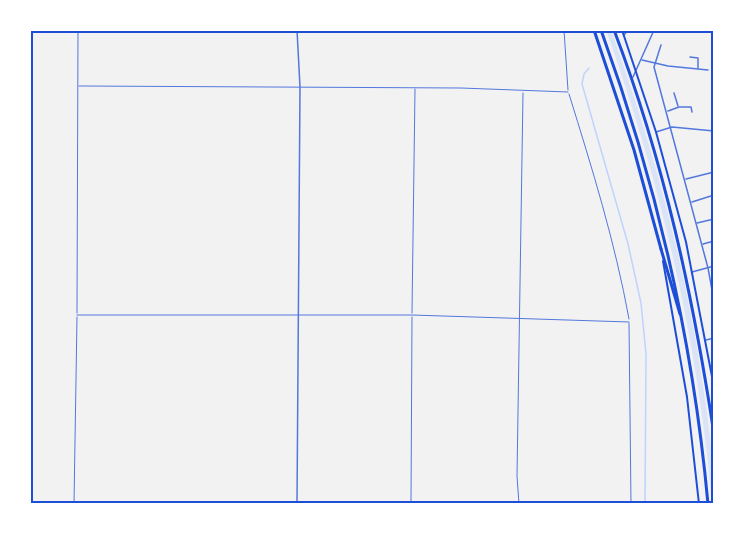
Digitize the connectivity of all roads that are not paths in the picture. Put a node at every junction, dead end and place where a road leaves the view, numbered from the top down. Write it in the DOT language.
graph roads {
  1 [pos="78,30"];
  2 [pos="297,30"];
  3 [pos="564,30"];
  4 [pos="594,30"];
  5 [pos="601,30"];
  6 [pos="614,30"];
  7 [pos="622,30"];
  8 [pos="628,30"];
  9 [pos="654,30"];
  10 [pos="624,36"];
  11 [pos="661,45"];
  12 [pos="690,57"];
  13 [pos="642,60"];
  14 [pos="655,64"];
  15 [pos="698,69"];
  16 [pos="708,70"];
  17 [pos="636,71"];
  18 [pos="633,77"];
  19 [pos="79,86"];
  20 [pos="300,87"];
  21 [pos="415,89"];
  22 [pos="523,92"];
  23 [pos="568,92"];
  24 [pos="674,93"];
  25 [pos="622,97"];
  26 [pos="619,102"];
  27 [pos="679,107"];
  28 [pos="667,111"];
  29 [pos="692,112"];
  30 [pos="672,127"];
  31 [pos="714,131"];
  32 [pos="656,132"];
  33 [pos="714,172"];
  34 [pos="685,179"];
  35 [pos="714,195"];
  36 [pos="691,202"];
  37 [pos="714,219"];
  38 [pos="696,223"];
  39 [pos="714,241"];
  40 [pos="702,244"];
  41 [pos="661,249"];
  42 [pos="714,266"];
  43 [pos="708,268"];
  44 [pos="692,272"];
  45 [pos="713,291"];
  46 [pos="714,302"];
  47 [pos="77,315"];
  48 [pos="298,315"];
  49 [pos="412,315"];
  50 [pos="520,318"];
  51 [pos="629,322"];
  52 [pos="714,338"];
  53 [pos="705,340"];
  54 [pos="689,353"];
  55 [pos="714,387"];
  56 [pos="714,434"];
  57 [pos="74,504"];
  58 [pos="297,504"];
  59 [pos="411,504"];
  60 [pos="519,504"];
  61 [pos="631,504"];
  62 [pos="699,504"];
  63 [pos="708,504"];
  1 -- 19 [label="lane"];
  2 -- 20 [label="street"];
  3 -- 23 [label="lane"];
  4 -- 26 [label="highway"];
  5 -- 54 [label="highway"];
  6 -- 56 [label="highway"];
  7 -- 10 [label="main road"];
  8 -- 10 [label="street"];
  9 -- 13 [label="street"];
  10 -- 17 [label="main road"];
  11 -- 14 [label="street"];
  12 -- 15 [label="street"];
  13 -- 14 [label="street"];
  13 -- 17 [label="street"];
  14 -- 15 [label="street"];
  14 -- 28 [label="street"];
  15 -- 16 [label="street"];
  17 -- 18 [label="street"];
  17 -- 32 [label="main road"];
  19 -- 20 [label="lane"];
  19 -- 47 [label="lane"];
  20 -- 21 [label="lane"];
  20 -- 48 [label="street"];
  21 -- 22 [label="lane"];
  21 -- 49 [label="lane"];
  22 -- 23 [label="lane"];
  22 -- 50 [label="lane"];
  23 -- 51 [label="lane"];
  24 -- 27 [label="street"];
  25 -- 26 [label="street"];
  26 -- 41 [label="highway"];
  27 -- 28 [label="street"];
  27 -- 29 [label="street"];
  28 -- 30 [label="street"];
  30 -- 31 [label="street"];
  30 -- 32 [label="street"];
  30 -- 34 [label="street"];
  32 -- 44 [label="main road"];
  33 -- 34 [label="street"];
  34 -- 36 [label="street"];
  35 -- 36 [label="street"];
  36 -- 38 [label="street"];
  37 -- 38 [label="street"];
  38 -- 40 [label="street"];
  39 -- 40 [label="street"];
  40 -- 43 [label="street"];
  41 -- 54 [label="highway"];
  41 -- 62 [label="main road"];
  42 -- 43 [label="street"];
  43 -- 44 [label="street"];
  43 -- 45 [label="street"];
  44 -- 53 [label="main road"];
  45 -- 46 [label="street"];
  47 -- 48 [label="lane"];
  47 -- 57 [label="lane"];
  48 -- 49 [label="lane"];
  48 -- 58 [label="street"];
  49 -- 50 [label="lane"];
  49 -- 59 [label="lane"];
  50 -- 51 [label="lane"];
  50 -- 60 [label="lane"];
  51 -- 61 [label="lane"];
  52 -- 53 [label="street"];
  53 -- 55 [label="main road"];
  54 -- 63 [label="highway"];
}
